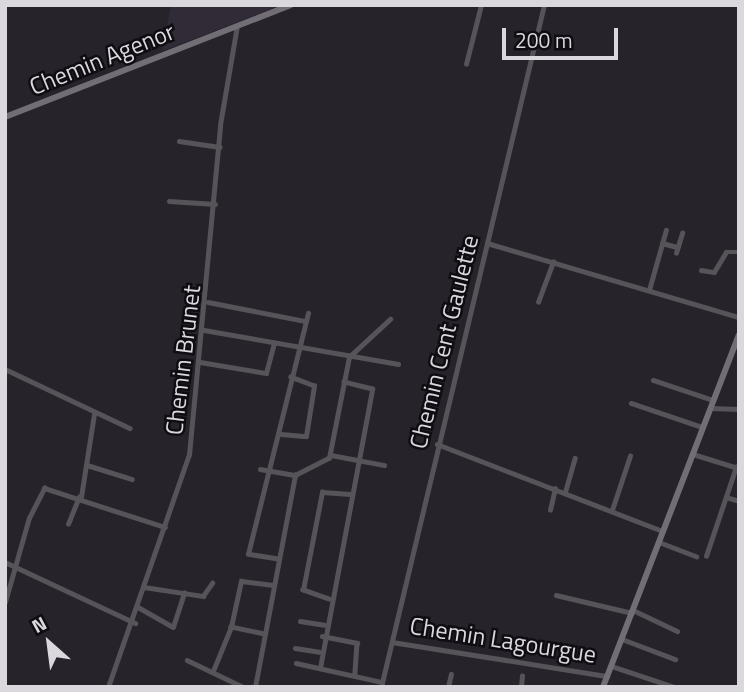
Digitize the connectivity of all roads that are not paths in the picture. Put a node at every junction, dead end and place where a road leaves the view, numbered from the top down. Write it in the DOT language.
graph roads {
  1 [pos="291,5"];
  2 [pos="481,5"];
  3 [pos="544,5"];
  4 [pos="237,26"];
  5 [pos="466,64"];
  6 [pos="5,117"];
  7 [pos="179,141"];
  8 [pos="220,147"];
  9 [pos="169,201"];
  10 [pos="215,204"];
  11 [pos="666,230"];
  12 [pos="682,233"];
  13 [pos="486,243"];
  14 [pos="662,243"];
  15 [pos="739,252"];
  16 [pos="553,262"];
  17 [pos="701,270"];
  18 [pos="649,290"];
  19 [pos="208,302"];
  20 [pos="538,302"];
  21 [pos="308,313"];
  22 [pos="739,317"];
  23 [pos="390,319"];
  24 [pos="306,321"];
  25 [pos="204,330"];
  26 [pos="739,335"];
  27 [pos="274,343"];
  28 [pos="736,345"];
  29 [pos="300,348"];
  30 [pos="349,357"];
  31 [pos="200,362"];
  32 [pos="398,364"];
  33 [pos="5,369"];
  34 [pos="291,377"];
  35 [pos="653,380"];
  36 [pos="344,382"];
  37 [pos="713,400"];
  38 [pos="631,403"];
  39 [pos="709,408"];
  40 [pos="739,409"];
  41 [pos="94,414"];
  42 [pos="702,427"];
  43 [pos="130,428"];
  44 [pos="281,435"];
  45 [pos="437,444"];
  46 [pos="692,454"];
  47 [pos="331,455"];
  48 [pos="630,456"];
  49 [pos="575,458"];
  50 [pos="358,460"];
  51 [pos="87,465"];
  52 [pos="384,465"];
  53 [pos="738,468"];
  54 [pos="260,469"];
  55 [pos="270,471"];
  56 [pos="295,475"];
  57 [pos="132,479"];
  58 [pos="555,489"];
  59 [pos="565,492"];
  60 [pos="350,494"];
  61 [pos="80,497"];
  62 [pos="726,497"];
  63 [pos="739,500"];
  64 [pos="550,510"];
  65 [pos="612,510"];
  66 [pos="68,524"];
  67 [pos="165,527"];
  68 [pos="663,531"];
  69 [pos="658,541"];
  70 [pos="696,556"];
  71 [pos="706,556"];
  72 [pos="278,559"];
  73 [pos="5,562"];
  74 [pos="18,569"];
  75 [pos="212,583"];
  76 [pos="273,585"];
  77 [pos="144,587"];
  78 [pos="184,593"];
  79 [pos="556,594"];
  80 [pos="329,599"];
  81 [pos="5,602"];
  82 [pos="138,607"];
  83 [pos="633,612"];
  84 [pos="300,621"];
  85 [pos="135,623"];
  86 [pos="324,625"];
  87 [pos="231,627"];
  88 [pos="677,631"];
  89 [pos="264,634"];
  90 [pos="322,636"];
  91 [pos="622,639"];
  92 [pos="392,642"];
  93 [pos="295,648"];
  94 [pos="319,652"];
  95 [pos="675,659"];
  96 [pos="187,660"];
  97 [pos="296,663"];
  98 [pos="611,666"];
  99 [pos="320,668"];
  100 [pos="213,671"];
  101 [pos="451,674"];
  102 [pos="355,676"];
  103 [pos="522,676"];
  104 [pos="607,676"];
  105 [pos="381,684"];
  106 [pos="240,686"];
  107 [pos="108,687"];
  108 [pos="255,687"];
  109 [pos="448,687"];
  110 [pos="521,687"];
  111 [pos="603,687"];
  112 [pos="674,687"];
  1 -- 4 [label="street, Chemin Agenor"];
  2 -- 5 [label="street"];
  3 -- 13 [label="street, Chemin Cent Gaulette"];
  4 -- 6 [label="street, Chemin Agenor"];
  4 -- 8 [label="street, Chemin Brunet"];
  7 -- 8 [label="street"];
  8 -- 10 [label="street, Chemin Brunet"];
  9 -- 10 [label="street"];
  10 -- 19 [label="street, Chemin Brunet"];
  11 -- 14 [label="street"];
  12 -- 14 [label="street"];
  13 -- 16 [label="street"];
  13 -- 45 [label="street, Chemin Cent Gaulette"];
  14 -- 18 [label="street"];
  15 -- 17 [label="street"];
  16 -- 18 [label="street"];
  16 -- 20 [label="street"];
  18 -- 22 [label="street"];
  19 -- 24 [label="street"];
  19 -- 25 [label="street, Chemin Brunet"];
  21 -- 24 [label="street"];
  23 -- 30 [label="street"];
  24 -- 29 [label="street"];
  25 -- 27 [label="street"];
  25 -- 31 [label="street, Chemin Brunet"];
  26 -- 28 [label="street, Chemin Lagourgue"];
  27 -- 29 [label="street"];
  27 -- 31 [label="street"];
  28 -- 37 [label="street, Chemin Lagourgue"];
  29 -- 30 [label="street"];
  29 -- 34 [label="street"];
  30 -- 32 [label="street"];
  30 -- 36 [label="street"];
  31 -- 67 [label="street, Chemin Brunet"];
  33 -- 41 [label="street"];
  34 -- 44 [label="street"];
  34 -- 44 [label="street"];
  35 -- 37 [label="street"];
  36 -- 47 [label="street"];
  36 -- 50 [label="street"];
  37 -- 39 [label="street, Chemin Lagourgue"];
  38 -- 42 [label="street"];
  39 -- 40 [label="street"];
  39 -- 42 [label="street, Chemin Lagourgue"];
  41 -- 43 [label="street"];
  41 -- 51 [label="street"];
  42 -- 46 [label="street, Chemin Lagourgue"];
  44 -- 55 [label="street"];
  45 -- 58 [label="street"];
  45 -- 92 [label="street, Chemin Cent Gaulette"];
  46 -- 53 [label="street"];
  46 -- 68 [label="street, Chemin Lagourgue"];
  47 -- 50 [label="street"];
  47 -- 56 [label="street"];
  48 -- 65 [label="street"];
  49 -- 59 [label="street"];
  50 -- 52 [label="street"];
  50 -- 60 [label="street"];
  51 -- 57 [label="street"];
  51 -- 61 [label="street"];
  53 -- 62 [label="street"];
  54 -- 55 [label="street"];
  55 -- 56 [label="street"];
  55 -- 72 [label="street"];
  56 -- 72 [label="street"];
  58 -- 59 [label="street"];
  58 -- 64 [label="street"];
  59 -- 65 [label="street"];
  60 -- 80 [label="street"];
  60 -- 80 [label="street"];
  61 -- 66 [label="street"];
  61 -- 67 [label="street"];
  61 -- 74 [label="street"];
  62 -- 63 [label="street"];
  62 -- 71 [label="street"];
  65 -- 68 [label="street"];
  67 -- 77 [label="street, Chemin Brunet"];
  68 -- 69 [label="street, Chemin Lagourgue"];
  69 -- 70 [label="street"];
  69 -- 83 [label="street, Chemin Lagourgue"];
  72 -- 76 [label="street"];
  73 -- 74 [label="street"];
  74 -- 81 [label="street"];
  74 -- 85 [label="street"];
  75 -- 78 [label="street"];
  76 -- 87 [label="street"];
  76 -- 89 [label="street"];
  77 -- 78 [label="street"];
  77 -- 82 [label="street, Chemin Brunet"];
  78 -- 82 [label="street"];
  79 -- 83 [label="street"];
  80 -- 86 [label="street"];
  82 -- 85 [label="street, Chemin Brunet"];
  83 -- 88 [label="street"];
  83 -- 91 [label="street, Chemin Lagourgue"];
  84 -- 86 [label="street"];
  85 -- 107 [label="street, Chemin Brunet"];
  86 -- 90 [label="street"];
  87 -- 89 [label="street"];
  87 -- 100 [label="street"];
  89 -- 108 [label="street"];
  90 -- 94 [label="street"];
  90 -- 102 [label="street"];
  91 -- 95 [label="street, Chemin Lagourgue"];
  91 -- 98 [label="street, Chemin Lagourgue"];
  92 -- 104 [label="street, Chemin Lagourgue"];
  92 -- 105 [label="street, Chemin Cent Gaulette"];
  93 -- 94 [label="street"];
  94 -- 99 [label="street"];
  96 -- 100 [label="street"];
  97 -- 99 [label="street"];
  98 -- 104 [label="street, Chemin Lagourgue"];
  98 -- 112 [label="street, Chemin Lagourgue"];
  99 -- 102 [label="street"];
  100 -- 106 [label="street"];
  101 -- 109 [label="street"];
  102 -- 105 [label="street"];
  103 -- 110 [label="street"];
  104 -- 111 [label="street, Chemin Lagourgue"];
}
